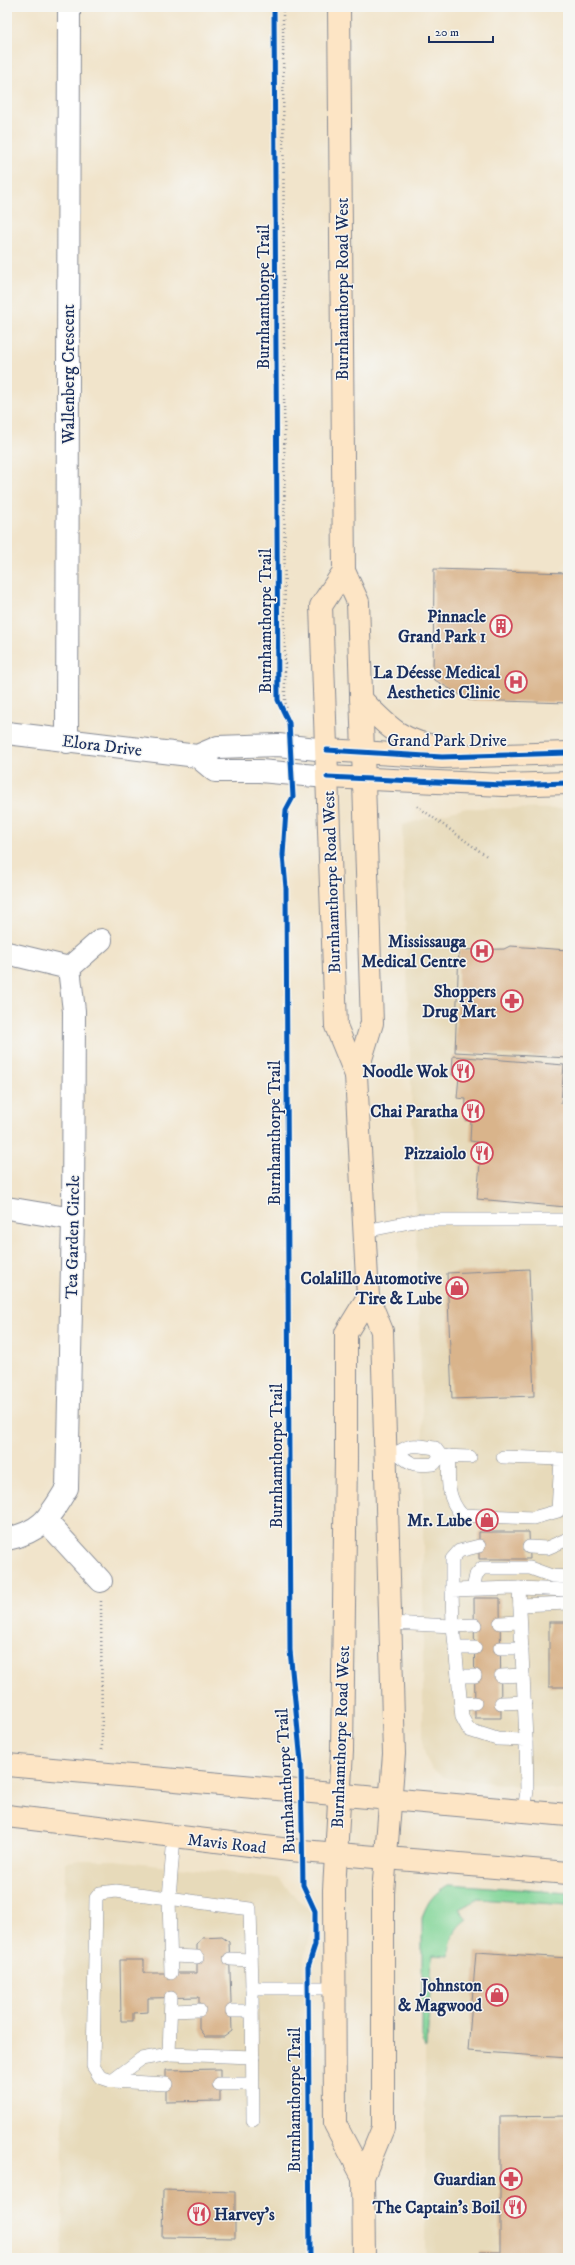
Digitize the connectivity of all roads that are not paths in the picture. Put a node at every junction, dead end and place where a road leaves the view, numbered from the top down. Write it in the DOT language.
graph roads {
  1 [pos="69,7"];
  2 [pos="339,7"];
  3 [pos="344,571"];
  4 [pos="361,699"];
  5 [pos="7,733"];
  6 [pos="67,742"];
  7 [pos="326,750"];
  8 [pos="363,753"];
  9 [pos="531,753"];
  10 [pos="568,753"];
  11 [pos="197,756"];
  12 [pos="327,777"];
  13 [pos="363,779"];
  14 [pos="568,783"];
  15 [pos="101,940"];
  16 [pos="7,953"];
  17 [pos="69,968"];
  18 [pos="356,1075"];
  19 [pos="7,1208"];
  20 [pos="73,1219"];
  21 [pos="568,1220"];
  22 [pos="365,1230"];
  23 [pos="368,1297"];
  24 [pos="393,1454"];
  25 [pos="445,1456"];
  26 [pos="470,1457"];
  27 [pos="503,1457"];
  28 [pos="46,1521"];
  29 [pos="7,1539"];
  30 [pos="568,1539"];
  31 [pos="479,1546"];
  32 [pos="530,1547"];
  33 [pos="568,1577"];
  34 [pos="101,1581"];
  35 [pos="519,1588"];
  36 [pos="473,1589"];
  37 [pos="452,1590"];
  38 [pos="568,1590"];
  39 [pos="568,1604"];
  40 [pos="520,1605"];
  41 [pos="520,1622"];
  42 [pos="390,1623"];
  43 [pos="500,1623"];
  44 [pos="475,1625"];
  45 [pos="453,1626"];
  46 [pos="455,1648"];
  47 [pos="475,1648"];
  48 [pos="500,1648"];
  49 [pos="522,1648"];
  50 [pos="523,1675"];
  51 [pos="458,1676"];
  52 [pos="475,1676"];
  53 [pos="501,1676"];
  54 [pos="525,1702"];
  55 [pos="475,1703"];
  56 [pos="501,1703"];
  57 [pos="460,1704"];
  58 [pos="526,1740"];
  59 [pos="7,1765"];
  60 [pos="340,1795"];
  61 [pos="390,1798"];
  62 [pos="524,1810"];
  63 [pos="568,1815"];
  64 [pos="7,1816"];
  65 [pos="174,1837"];
  66 [pos="336,1854"];
  67 [pos="385,1857"];
  68 [pos="568,1872"];
  69 [pos="170,1898"];
  70 [pos="171,1956"];
  71 [pos="197,1958"];
  72 [pos="230,1960"];
  73 [pos="250,1960"];
  74 [pos="171,1973"];
  75 [pos="252,1988"];
  76 [pos="334,1988"];
  77 [pos="199,2010"];
  78 [pos="232,2011"];
  79 [pos="252,2011"];
  80 [pos="169,2054"];
  81 [pos="253,2056"];
  82 [pos="112,2081"];
  83 [pos="166,2084"];
  84 [pos="219,2084"];
  85 [pos="252,2084"];
  86 [pos="254,2120"];
  87 [pos="363,2177"];
  88 [pos="364,2258"];
  1 -- 6 [label="street, Wallenberg Crescent"];
  2 -- 3 [label="main road, Burnhamthorpe Road West"];
  3 -- 4 [label="main road, Burnhamthorpe Road West"];
  3 -- 7 [label="main road, Burnhamthorpe Road West"];
  4 -- 8 [label="main road, Burnhamthorpe Road West"];
  4 -- 9 [label="main road"];
  5 -- 6 [label="street, Elora Drive"];
  6 -- 11 [label="street, Elora Drive"];
  7 -- 8 [label="main road, Grand Park Drive"];
  7 -- 11 [label="street, Elora Drive"];
  7 -- 12 [label="main road, Burnhamthorpe Road West"];
  8 -- 9 [label="main road, Grand Park Drive"];
  8 -- 13 [label="main road, Burnhamthorpe Road West"];
  9 -- 10 [label="main road, Grand Park Drive"];
  11 -- 12 [label="street"];
  12 -- 13 [label="main road"];
  12 -- 18 [label="main road, Burnhamthorpe Road West"];
  13 -- 14 [label="main road"];
  13 -- 18 [label="main road, Burnhamthorpe Road West"];
  15 -- 17 [label="street"];
  16 -- 17 [label="street"];
  17 -- 20 [label="street, Tea Garden Circle"];
  18 -- 22 [label="main road, Burnhamthorpe Road West"];
  19 -- 20 [label="street"];
  20 -- 28 [label="street, Tea Garden Circle"];
  21 -- 22 [label="lane"];
  22 -- 23 [label="main road, Burnhamthorpe Road West"];
  23 -- 24 [label="main road, Burnhamthorpe Road West"];
  23 -- 60 [label="main road, Burnhamthorpe Road West"];
  24 -- 25 [label="lane"];
  24 -- 25 [label="lane"];
  24 -- 42 [label="main road, Burnhamthorpe Road West"];
  25 -- 26 [label="lane"];
  25 -- 27 [label="lane"];
  28 -- 29 [label="street, Tea Garden Circle"];
  28 -- 34 [label="street"];
  30 -- 32 [label="lane"];
  31 -- 37 [label="lane"];
  33 -- 36 [label="lane"];
  35 -- 36 [label="lane"];
  35 -- 38 [label="lane"];
  35 -- 40 [label="lane"];
  36 -- 37 [label="lane"];
  37 -- 45 [label="lane"];
  39 -- 40 [label="lane"];
  40 -- 41 [label="lane"];
  41 -- 43 [label="lane"];
  41 -- 49 [label="lane"];
  42 -- 45 [label="lane"];
  42 -- 61 [label="main road, Burnhamthorpe Road West"];
  44 -- 45 [label="lane"];
  45 -- 46 [label="lane"];
  46 -- 47 [label="lane"];
  46 -- 51 [label="lane"];
  48 -- 49 [label="lane"];
  49 -- 50 [label="lane"];
  50 -- 53 [label="lane"];
  50 -- 54 [label="lane"];
  51 -- 52 [label="lane"];
  51 -- 57 [label="lane"];
  54 -- 56 [label="lane"];
  54 -- 58 [label="lane"];
  55 -- 57 [label="lane"];
  57 -- 58 [label="lane"];
  58 -- 62 [label="lane"];
  59 -- 60 [label="main road"];
  60 -- 61 [label="main road"];
  60 -- 66 [label="main road, Burnhamthorpe Road West"];
  61 -- 62 [label="main road"];
  61 -- 67 [label="main road, Burnhamthorpe Road West"];
  62 -- 63 [label="main road"];
  64 -- 65 [label="main road, Mavis Road"];
  65 -- 66 [label="main road, Mavis Road"];
  65 -- 69 [label="lane"];
  66 -- 67 [label="main road, Mavis Road"];
  66 -- 76 [label="main road, Burnhamthorpe Road West"];
  67 -- 68 [label="main road, Mavis Road"];
  67 -- 87 [label="main road, Burnhamthorpe Road West"];
  69 -- 70 [label="lane"];
  69 -- 73 [label="lane"];
  69 -- 82 [label="lane"];
  70 -- 71 [label="lane"];
  70 -- 74 [label="lane"];
  72 -- 73 [label="lane"];
  73 -- 75 [label="lane"];
  75 -- 76 [label="lane"];
  75 -- 79 [label="lane"];
  76 -- 87 [label="main road, Burnhamthorpe Road West"];
  77 -- 80 [label="lane"];
  78 -- 79 [label="lane"];
  79 -- 81 [label="lane"];
  80 -- 81 [label="lane"];
  80 -- 82 [label="lane"];
  81 -- 85 [label="lane"];
  82 -- 83 [label="lane"];
  84 -- 85 [label="lane"];
  85 -- 86 [label="lane"];
  87 -- 88 [label="main road, Burnhamthorpe Road West"];
}
